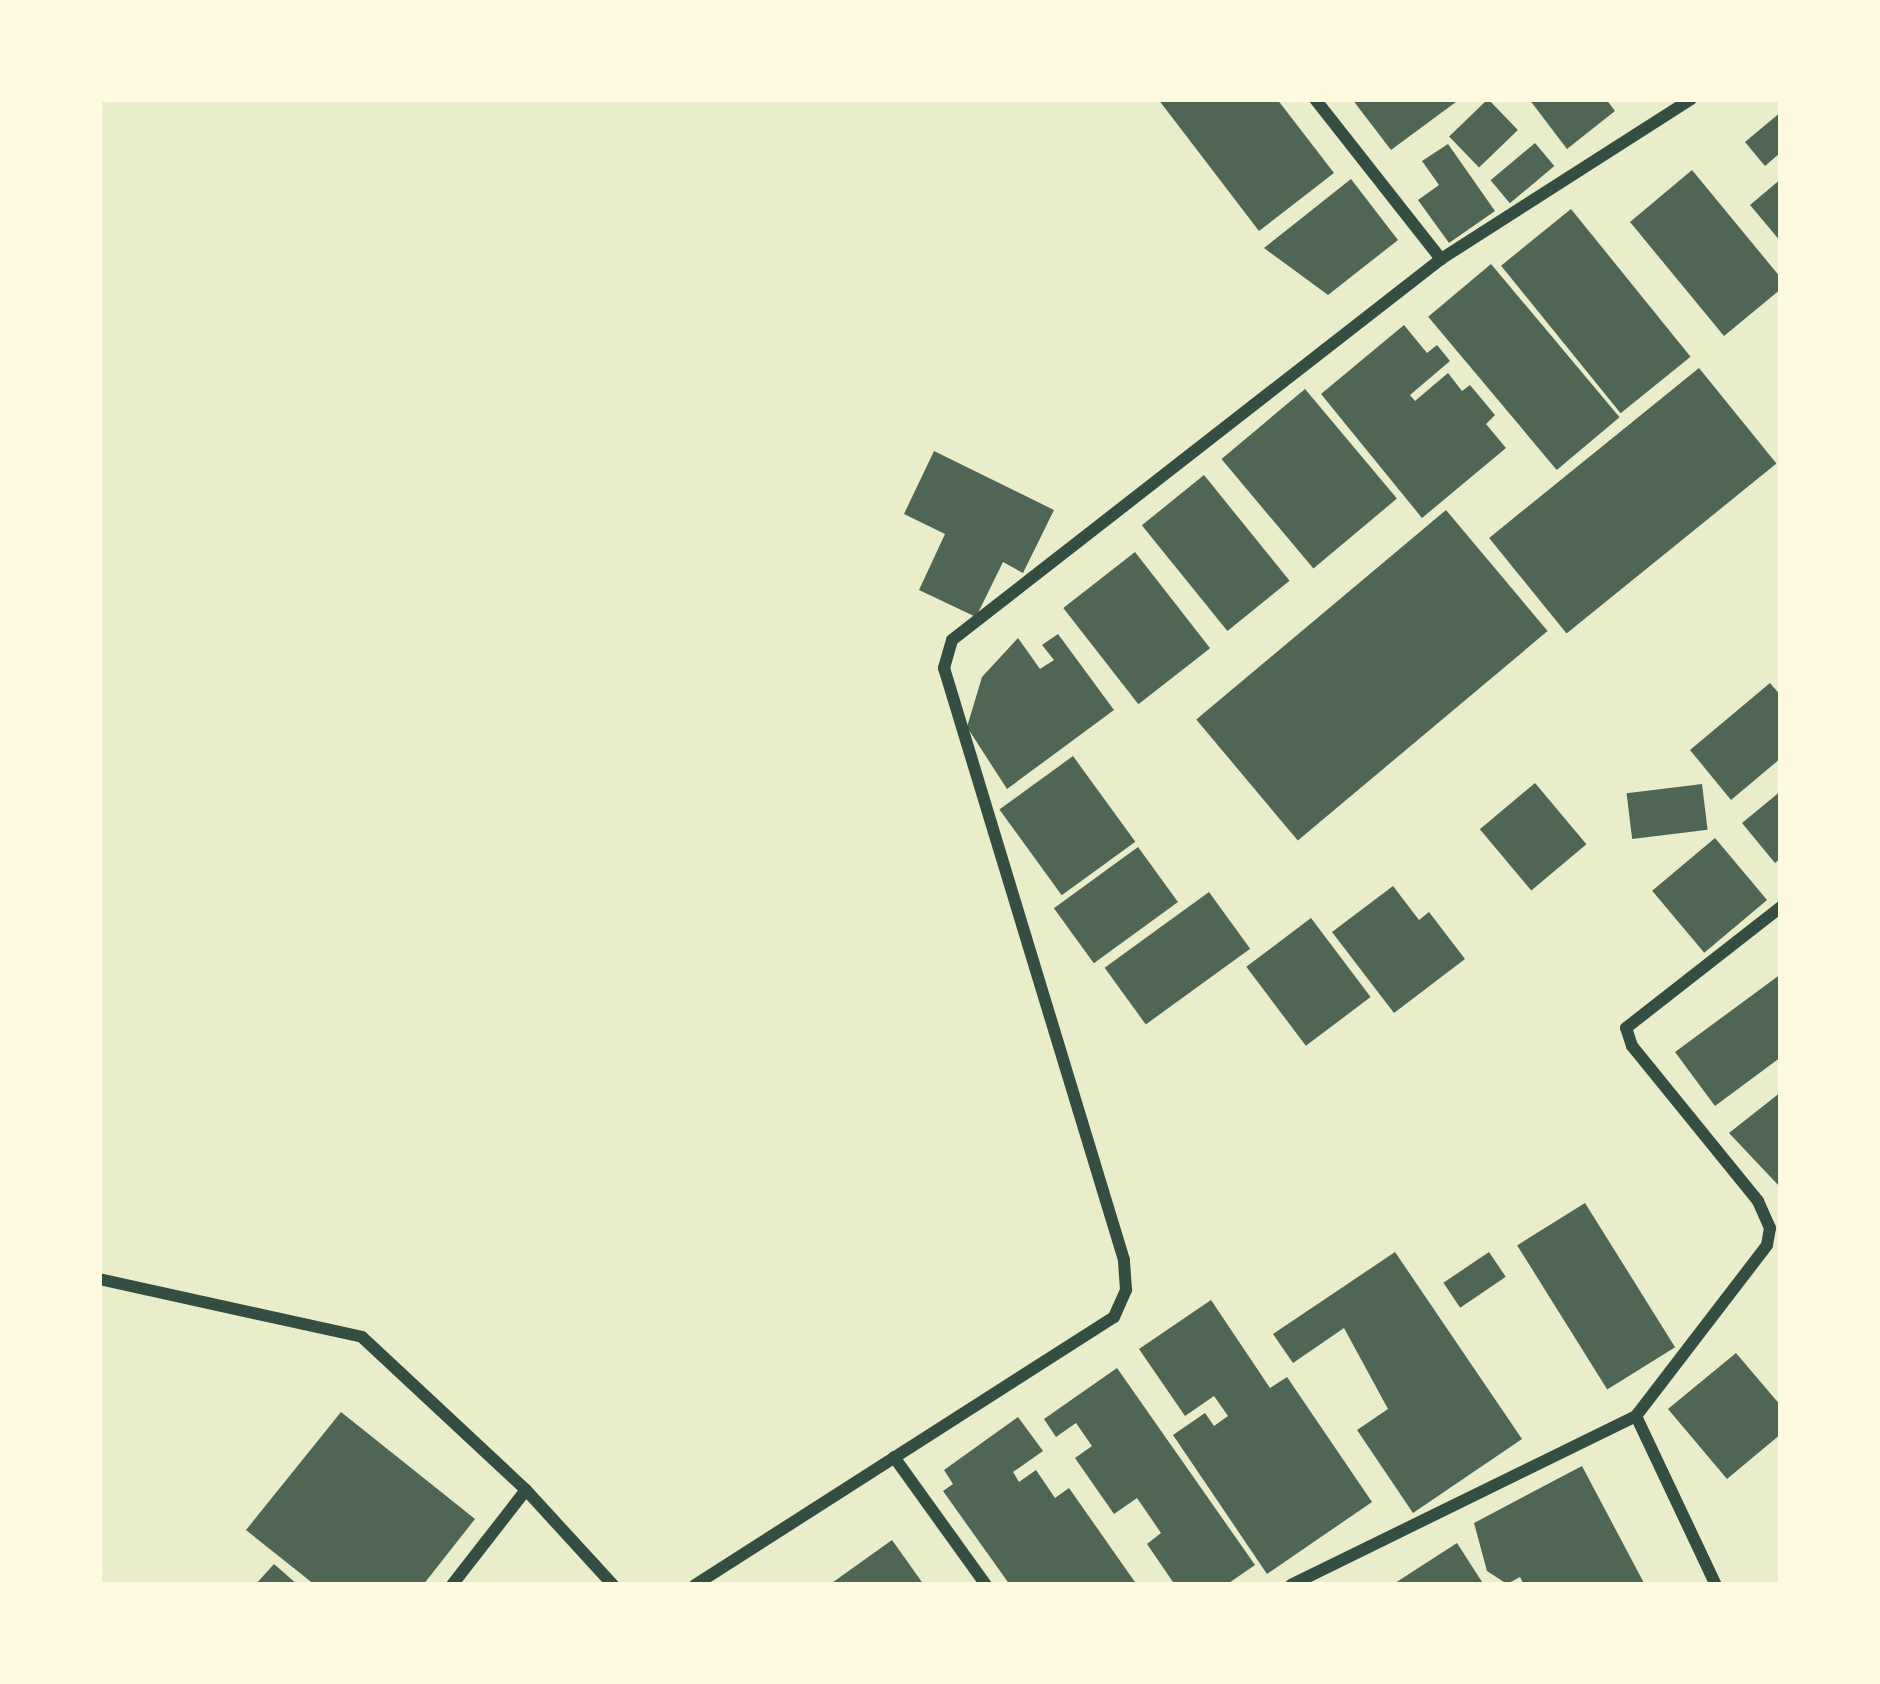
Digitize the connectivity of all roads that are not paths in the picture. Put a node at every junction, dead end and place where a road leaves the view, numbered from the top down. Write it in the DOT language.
graph roads {
  1 [pos="1316,99"];
  2 [pos="1691,99"];
  3 [pos="1441,259"];
  4 [pos="1781,907"];
  5 [pos="99,1279"];
  6 [pos="1636,1416"];
  7 [pos="894,1457"];
  8 [pos="526,1490"];
  9 [pos="452,1585"];
  10 [pos="613,1585"];
  11 [pos="695,1585"];
  12 [pos="986,1585"];
  13 [pos="1291,1585"];
  14 [pos="1716,1585"];
  1 -- 3 [label="street"];
  2 -- 3 [label="street"];
  3 -- 7 [label="street"];
  4 -- 6 [label="street"];
  5 -- 8 [label="street"];
  6 -- 13 [label="street"];
  6 -- 14 [label="street"];
  7 -- 11 [label="street"];
  7 -- 12 [label="street"];
  8 -- 9 [label="street"];
  8 -- 10 [label="street"];
}
